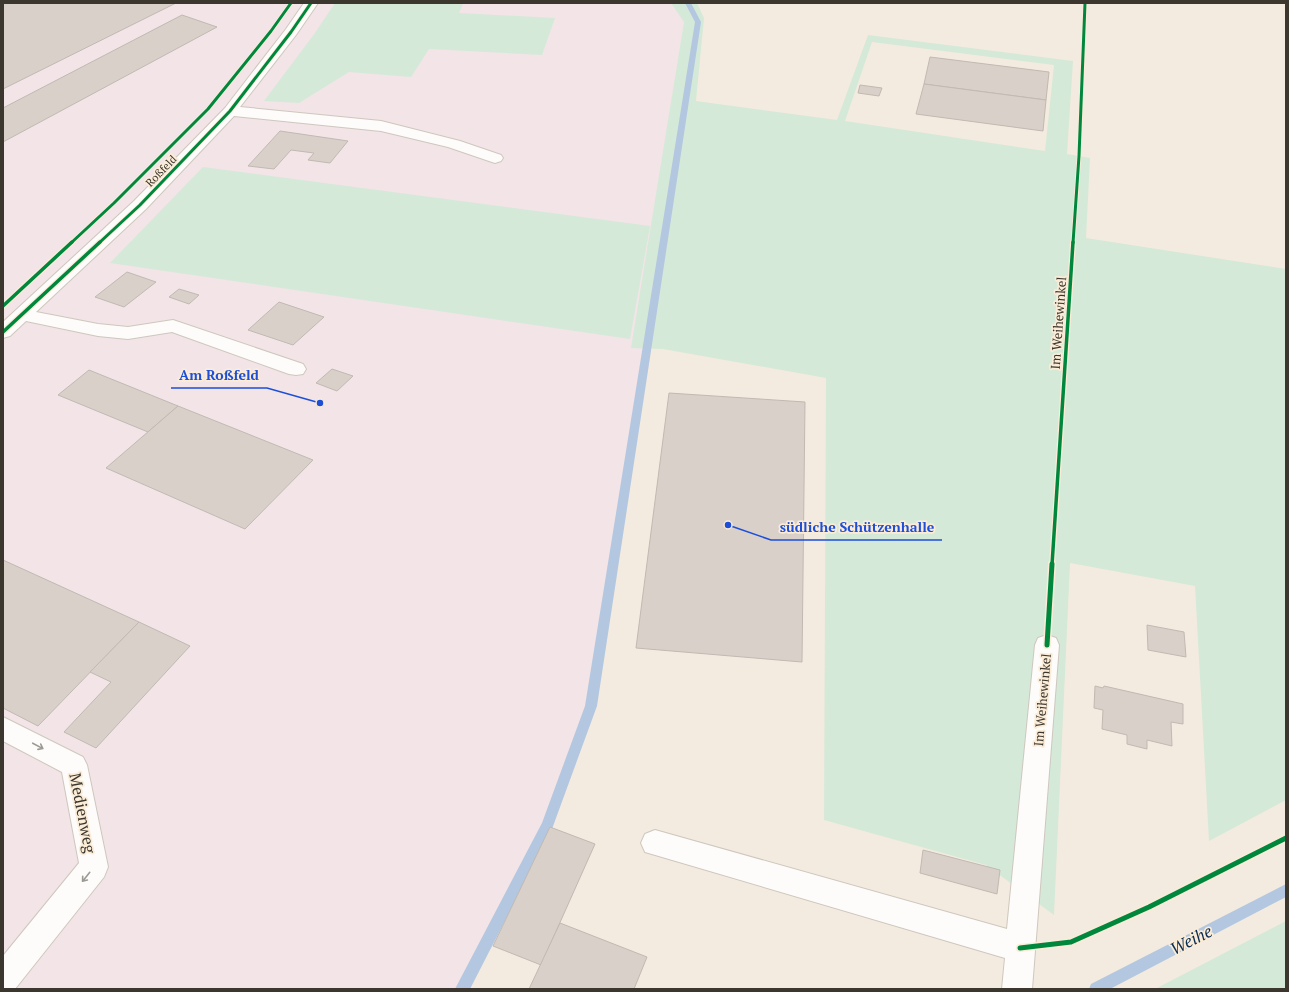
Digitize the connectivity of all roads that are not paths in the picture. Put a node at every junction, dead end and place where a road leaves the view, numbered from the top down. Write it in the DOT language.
graph roads {
  1 [pos="311,3"];
  2 [pos="230,111"];
  3 [pos="495,158"];
  4 [pos="23,315"];
  5 [pos="3,332"];
  6 [pos="296,369"];
  7 [pos="1047,645"];
  8 [pos="3,728"];
  9 [pos="655,843"];
  10 [pos="1020,948"];
  11 [pos="3,980"];
  12 [pos="1017,989"];
  1 -- 2 [label="street, Roßfeld"];
  2 -- 3 [label="street"];
  2 -- 4 [label="street, Roßfeld"];
  4 -- 5 [label="street, Roßfeld"];
  4 -- 6 [label="street"];
  7 -- 10 [label="street, Im Weihewinkel"];
  8 -- 11 [label="street, Medienweg, one-way"];
  9 -- 10 [label="street"];
  10 -- 12 [label="street, Im Weihewinkel"];
}
